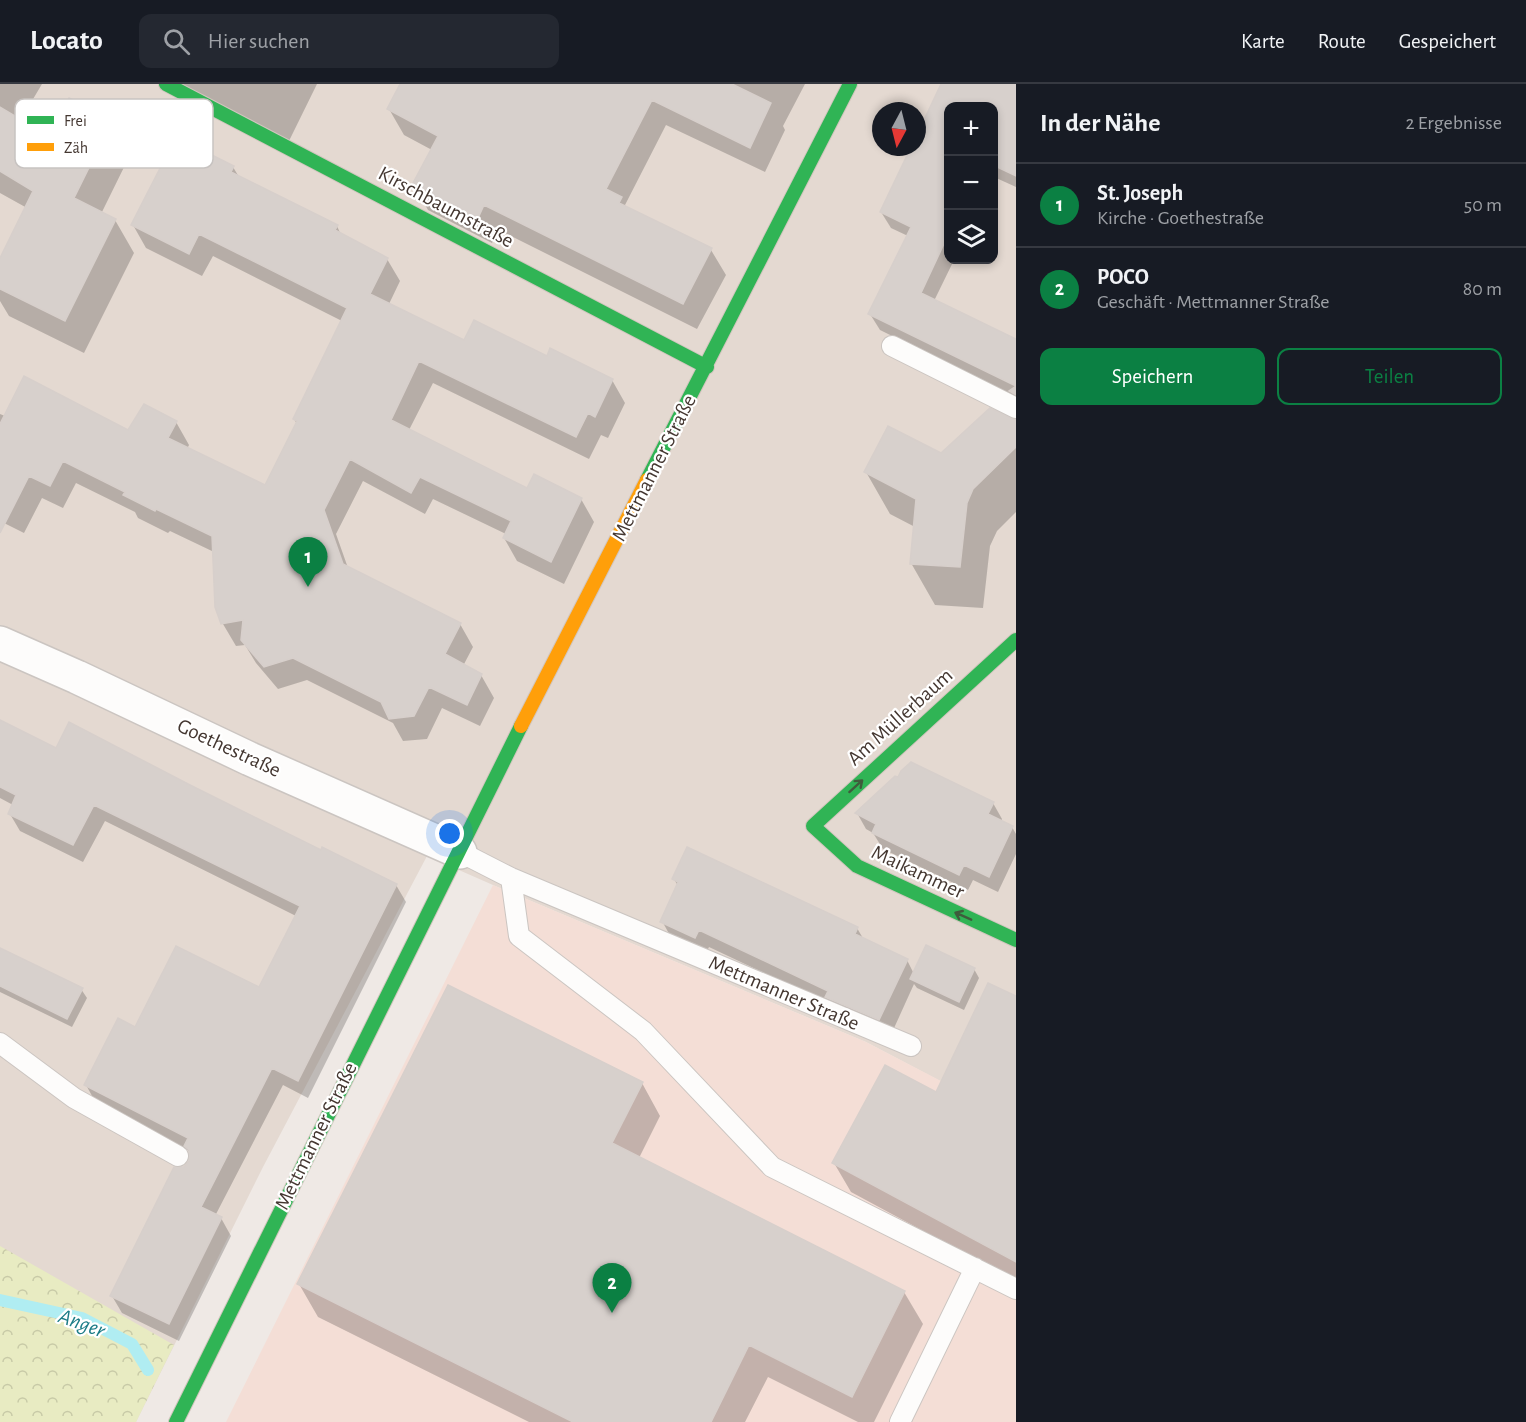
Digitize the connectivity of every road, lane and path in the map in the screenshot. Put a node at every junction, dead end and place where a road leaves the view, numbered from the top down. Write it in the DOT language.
graph roads {
  1 [pos="166,84"];
  2 [pos="850,84"];
  3 [pos="195,99"];
  4 [pos="213,109"];
  5 [pos="892,346"];
  6 [pos="706,367"];
  7 [pos="1016,408"];
  8 [pos="1016,640"];
  9 [pos="0,643"];
  10 [pos="813,826"];
  11 [pos="460,852"];
  12 [pos="511,878"];
  13 [pos="1016,940"];
  14 [pos="0,1043"];
  15 [pos="911,1046"];
  16 [pos="178,1156"];
  17 [pos="975,1268"];
  18 [pos="1016,1289"];
  19 [pos="176,1422"];
  20 [pos="900,1422"];
  1 -- 3 [label="main road, Kirschbaumstraße"];
  2 -- 6 [label="main road, Mettmanner Straße"];
  4 -- 6 [label="main road, Kirschbaumstraße"];
  5 -- 7 [label="lane"];
  6 -- 11 [label="main road, Mettmanner Straße"];
  10 -- 8 [label="main road, Am Müllerbaum, one-way"];
  9 -- 11 [label="street, Goethestraße"];
  13 -- 10 [label="main road, Maikammer, one-way"];
  11 -- 12 [label="lane, Mettmanner Straße"];
  11 -- 19 [label="main road, Mettmanner Straße"];
  12 -- 15 [label="lane, Mettmanner Straße"];
  12 -- 17 [label="lane"];
  14 -- 16 [label="lane"];
  17 -- 18 [label="lane"];
  17 -- 20 [label="lane"];
}
